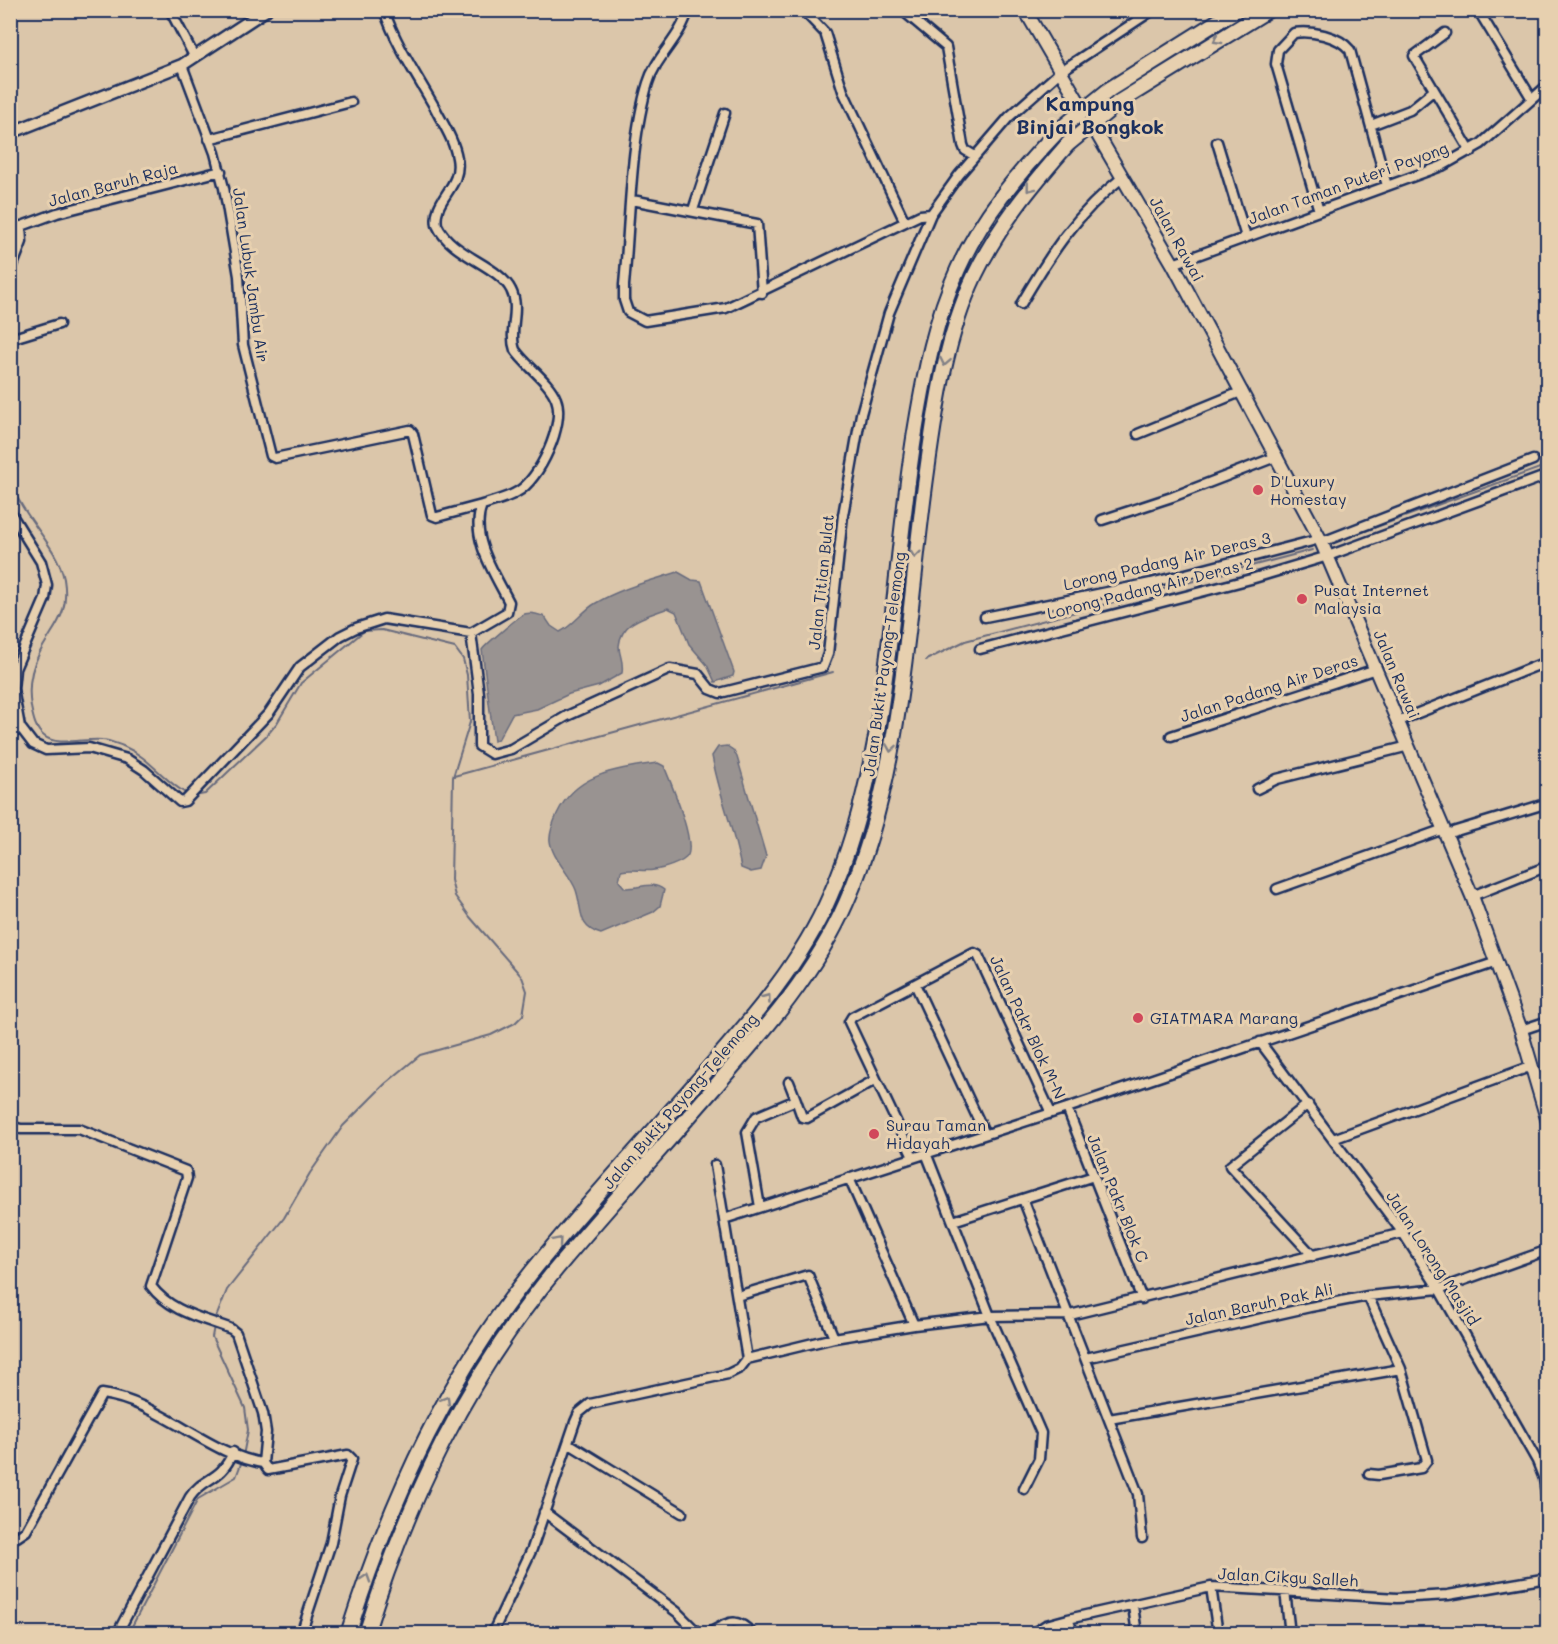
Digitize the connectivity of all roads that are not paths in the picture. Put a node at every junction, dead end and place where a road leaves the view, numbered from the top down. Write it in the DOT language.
graph roads {
  1 [pos="170,10"];
  2 [pos="266,10"];
  3 [pos="384,10"];
  4 [pos="688,10"];
  5 [pos="803,10"];
  6 [pos="902,10"];
  7 [pos="1025,10"];
  8 [pos="1153,10"];
  9 [pos="1236,10"];
  10 [pos="1268,10"];
  11 [pos="1478,10"];
  12 [pos="1445,33"];
  13 [pos="194,56"];
  14 [pos="182,65"];
  15 [pos="1061,71"];
  16 [pos="1548,85"];
  17 [pos="1433,91"];
  18 [pos="1532,99"];
  19 [pos="351,102"];
  20 [pos="725,113"];
  21 [pos="1371,126"];
  22 [pos="10,133"];
  23 [pos="209,139"];
  24 [pos="1217,142"];
  25 [pos="1471,152"];
  26 [pos="975,156"];
  27 [pos="220,171"];
  28 [pos="1123,177"];
  29 [pos="1387,186"];
  30 [pos="632,200"];
  31 [pos="693,210"];
  32 [pos="1319,211"];
  33 [pos="931,214"];
  34 [pos="10,218"];
  35 [pos="905,222"];
  36 [pos="18,227"];
  37 [pos="1246,237"];
  38 [pos="1173,264"];
  39 [pos="10,273"];
  40 [pos="762,293"];
  41 [pos="1021,304"];
  42 [pos="59,324"];
  43 [pos="10,339"];
  44 [pos="1243,391"];
  45 [pos="1138,434"];
  46 [pos="1278,456"];
  47 [pos="1533,460"];
  48 [pos="1548,475"];
  49 [pos="482,505"];
  50 [pos="10,512"];
  51 [pos="1102,520"];
  52 [pos="1321,540"];
  53 [pos="1328,556"];
  54 [pos="985,617"];
  55 [pos="471,633"];
  56 [pos="980,649"];
  57 [pos="1545,662"];
  58 [pos="1376,669"];
  59 [pos="1398,721"];
  60 [pos="20,728"];
  61 [pos="10,736"];
  62 [pos="1171,736"];
  63 [pos="1409,746"];
  64 [pos="1257,789"];
  65 [pos="1548,803"];
  66 [pos="1445,832"];
  67 [pos="1548,867"];
  68 [pos="1277,889"];
  69 [pos="1472,896"];
  70 [pos="1497,962"];
  71 [pos="915,984"];
  72 [pos="1548,1021"];
  73 [pos="1521,1030"];
  74 [pos="1260,1042"];
  75 [pos="1532,1066"];
  76 [pos="875,1080"];
  77 [pos="789,1082"];
  78 [pos="796,1100"];
  79 [pos="1308,1104"];
  80 [pos="1067,1107"];
  81 [pos="1051,1113"];
  82 [pos="1548,1122"];
  83 [pos="10,1126"];
  84 [pos="985,1134"];
  85 [pos="1333,1139"];
  86 [pos="926,1153"];
  87 [pos="913,1157"];
  88 [pos="715,1166"];
  89 [pos="1094,1176"];
  90 [pos="849,1178"];
  91 [pos="1023,1198"];
  92 [pos="760,1208"];
  93 [pos="724,1219"];
  94 [pos="953,1221"];
  95 [pos="1404,1233"];
  96 [pos="1548,1250"];
  97 [pos="1313,1256"];
  98 [pos="1439,1289"];
  99 [pos="737,1296"];
  100 [pos="1368,1296"];
  101 [pos="1142,1299"];
  102 [pos="1070,1315"];
  103 [pos="990,1316"];
  104 [pos="914,1325"];
  105 [pos="834,1338"];
  106 [pos="1086,1358"];
  107 [pos="747,1359"];
  108 [pos="1401,1369"];
  109 [pos="1109,1419"];
  110 [pos="568,1443"];
  111 [pos="234,1453"];
  112 [pos="259,1463"];
  113 [pos="1369,1474"];
  114 [pos="1024,1489"];
  115 [pos="1548,1509"];
  116 [pos="544,1512"];
  117 [pos="682,1513"];
  118 [pos="10,1536"];
  119 [pos="1142,1538"];
  120 [pos="1548,1578"];
  121 [pos="1211,1587"];
  122 [pos="1285,1592"];
  123 [pos="1133,1606"];
  124 [pos="1068,1619"];
  125 [pos="117,1634"];
  126 [pos="301,1634"];
  127 [pos="348,1634"];
  128 [pos="366,1634"];
  129 [pos="492,1634"];
  130 [pos="699,1634"];
  131 [pos="707,1634"];
  132 [pos="753,1634"];
  133 [pos="1032,1634"];
  134 [pos="1074,1634"];
  135 [pos="1137,1634"];
  136 [pos="1218,1634"];
  137 [pos="1290,1634"];
  1 -- 13 [label="street"];
  2 -- 13 [label="street"];
  3 -- 49 [label="street"];
  4 -- 30 [label="street"];
  5 -- 35 [label="street"];
  6 -- 26 [label="street"];
  7 -- 15 [label="main road, Jalan Rawai"];
  8 -- 15 [label="street, Jalan Titian Bulat"];
  127 -- 9 [label="highway, Jalan Bukit Payong-Telemong, one-way, bridge"];
  10 -- 128 [label="highway, Jalan Bukit Payong-Telemong, one-way, bridge"];
  11 -- 18 [label="street"];
  12 -- 17 [label="street"];
  13 -- 14 [label="street"];
  14 -- 22 [label="street"];
  14 -- 23 [label="street, Jalan Lubuk Jambu Air"];
  15 -- 26 [label="street, Jalan Titian Bulat"];
  15 -- 28 [label="main road, Jalan Rawai"];
  16 -- 18 [label="street, Jalan Taman Puteri Payong"];
  17 -- 21 [label="street"];
  17 -- 25 [label="street"];
  18 -- 25 [label="street, Jalan Taman Puteri Payong"];
  19 -- 23 [label="street"];
  20 -- 31 [label="street"];
  21 -- 29 [label="street"];
  21 -- 32 [label="street"];
  23 -- 27 [label="street, Jalan Lubuk Jambu Air"];
  24 -- 37 [label="street"];
  25 -- 29 [label="street, Jalan Taman Puteri Payong"];
  26 -- 33 [label="street, Jalan Titian Bulat"];
  27 -- 36 [label="street, Jalan Baruh Raja"];
  27 -- 49 [label="street, Jalan Lubuk Jambu Air"];
  28 -- 38 [label="main road, Jalan Rawai"];
  28 -- 41 [label="street"];
  29 -- 32 [label="street, Jalan Taman Puteri Payong"];
  30 -- 31 [label="street"];
  30 -- 40 [label="street"];
  31 -- 40 [label="street"];
  32 -- 37 [label="street, Jalan Taman Puteri Payong"];
  33 -- 35 [label="street"];
  33 -- 55 [label="street, Jalan Titian Bulat"];
  34 -- 36 [label="street"];
  35 -- 40 [label="street"];
  36 -- 39 [label="street"];
  37 -- 38 [label="street, Jalan Taman Puteri Payong"];
  38 -- 44 [label="main road, Jalan Rawai"];
  42 -- 43 [label="street"];
  44 -- 45 [label="street"];
  44 -- 46 [label="main road, Jalan Rawai"];
  46 -- 51 [label="street"];
  46 -- 52 [label="main road, Jalan Rawai"];
  47 -- 52 [label="street, Lorong Padang Air Deras 3"];
  48 -- 53 [label="street, Lorong Padang Air Deras 2"];
  49 -- 55 [label="street"];
  50 -- 60 [label="street"];
  52 -- 53 [label="main road, Jalan Rawai"];
  52 -- 54 [label="street, Lorong Padang Air Deras 3"];
  53 -- 56 [label="street, Lorong Padang Air Deras 2"];
  53 -- 58 [label="main road, Jalan Rawai"];
  55 -- 60 [label="street"];
  57 -- 59 [label="street"];
  58 -- 59 [label="main road, Jalan Rawai"];
  58 -- 62 [label="street, Jalan Padang Air Deras"];
  59 -- 63 [label="main road, Jalan Rawai"];
  60 -- 61 [label="street"];
  63 -- 64 [label="street"];
  63 -- 66 [label="main road, Jalan Rawai"];
  65 -- 66 [label="street"];
  66 -- 68 [label="street"];
  66 -- 69 [label="main road, Jalan Rawai"];
  67 -- 69 [label="street"];
  69 -- 70 [label="main road, Jalan Rawai"];
  70 -- 73 [label="main road, Jalan Rawai"];
  70 -- 74 [label="street"];
  71 -- 76 [label="street"];
  71 -- 81 [label="street, Jalan Pakr Blok M-N"];
  71 -- 84 [label="street"];
  72 -- 73 [label="street"];
  73 -- 75 [label="main road, Jalan Rawai"];
  74 -- 79 [label="street, Jalan Lorong Masjid"];
  74 -- 80 [label="street"];
  75 -- 82 [label="main road, Jalan Rawai"];
  75 -- 85 [label="street"];
  76 -- 78 [label="street"];
  76 -- 87 [label="street"];
  77 -- 78 [label="street"];
  78 -- 92 [label="street"];
  79 -- 85 [label="street, Jalan Lorong Masjid"];
  79 -- 97 [label="street"];
  80 -- 81 [label="street"];
  80 -- 89 [label="street, Jalan Pakr Blok C"];
  81 -- 84 [label="street"];
  83 -- 112 [label="street"];
  84 -- 86 [label="street"];
  85 -- 95 [label="street, Jalan Lorong Masjid"];
  86 -- 87 [label="street"];
  86 -- 94 [label="street"];
  87 -- 90 [label="street"];
  88 -- 93 [label="street"];
  89 -- 91 [label="street"];
  89 -- 101 [label="street, Jalan Pakr Blok C"];
  90 -- 92 [label="street"];
  90 -- 104 [label="street"];
  91 -- 94 [label="street"];
  91 -- 102 [label="street"];
  92 -- 93 [label="street"];
  93 -- 99 [label="street"];
  94 -- 103 [label="street"];
  95 -- 97 [label="street"];
  95 -- 98 [label="street, Jalan Lorong Masjid"];
  96 -- 98 [label="street, Jalan Baruh Pak Ali"];
  97 -- 101 [label="street"];
  98 -- 100 [label="street, Jalan Baruh Pak Ali"];
  98 -- 115 [label="street, Jalan Lorong Masjid"];
  99 -- 105 [label="street"];
  99 -- 107 [label="street"];
  100 -- 106 [label="street, Jalan Baruh Pak Ali"];
  100 -- 108 [label="street"];
  101 -- 102 [label="street"];
  102 -- 103 [label="street"];
  102 -- 106 [label="street"];
  103 -- 104 [label="street"];
  103 -- 114 [label="street"];
  104 -- 105 [label="street"];
  105 -- 107 [label="street"];
  106 -- 109 [label="street"];
  107 -- 110 [label="street"];
  108 -- 109 [label="street"];
  108 -- 113 [label="street"];
  109 -- 119 [label="street"];
  110 -- 116 [label="street"];
  110 -- 117 [label="street"];
  111 -- 112 [label="street"];
  111 -- 118 [label="street"];
  111 -- 125 [label="street"];
  112 -- 126 [label="street"];
  116 -- 129 [label="street"];
  116 -- 130 [label="street"];
  120 -- 122 [label="street, Jalan Cikgu Salleh"];
  121 -- 122 [label="street, Jalan Cikgu Salleh"];
  121 -- 123 [label="street, Jalan Cikgu Salleh"];
  121 -- 136 [label="street"];
  122 -- 137 [label="street"];
  123 -- 124 [label="street, Jalan Cikgu Salleh"];
  123 -- 135 [label="street"];
  124 -- 133 [label="street, Jalan Cikgu Salleh"];
  124 -- 134 [label="street"];
  131 -- 132 [label="street"];
}
